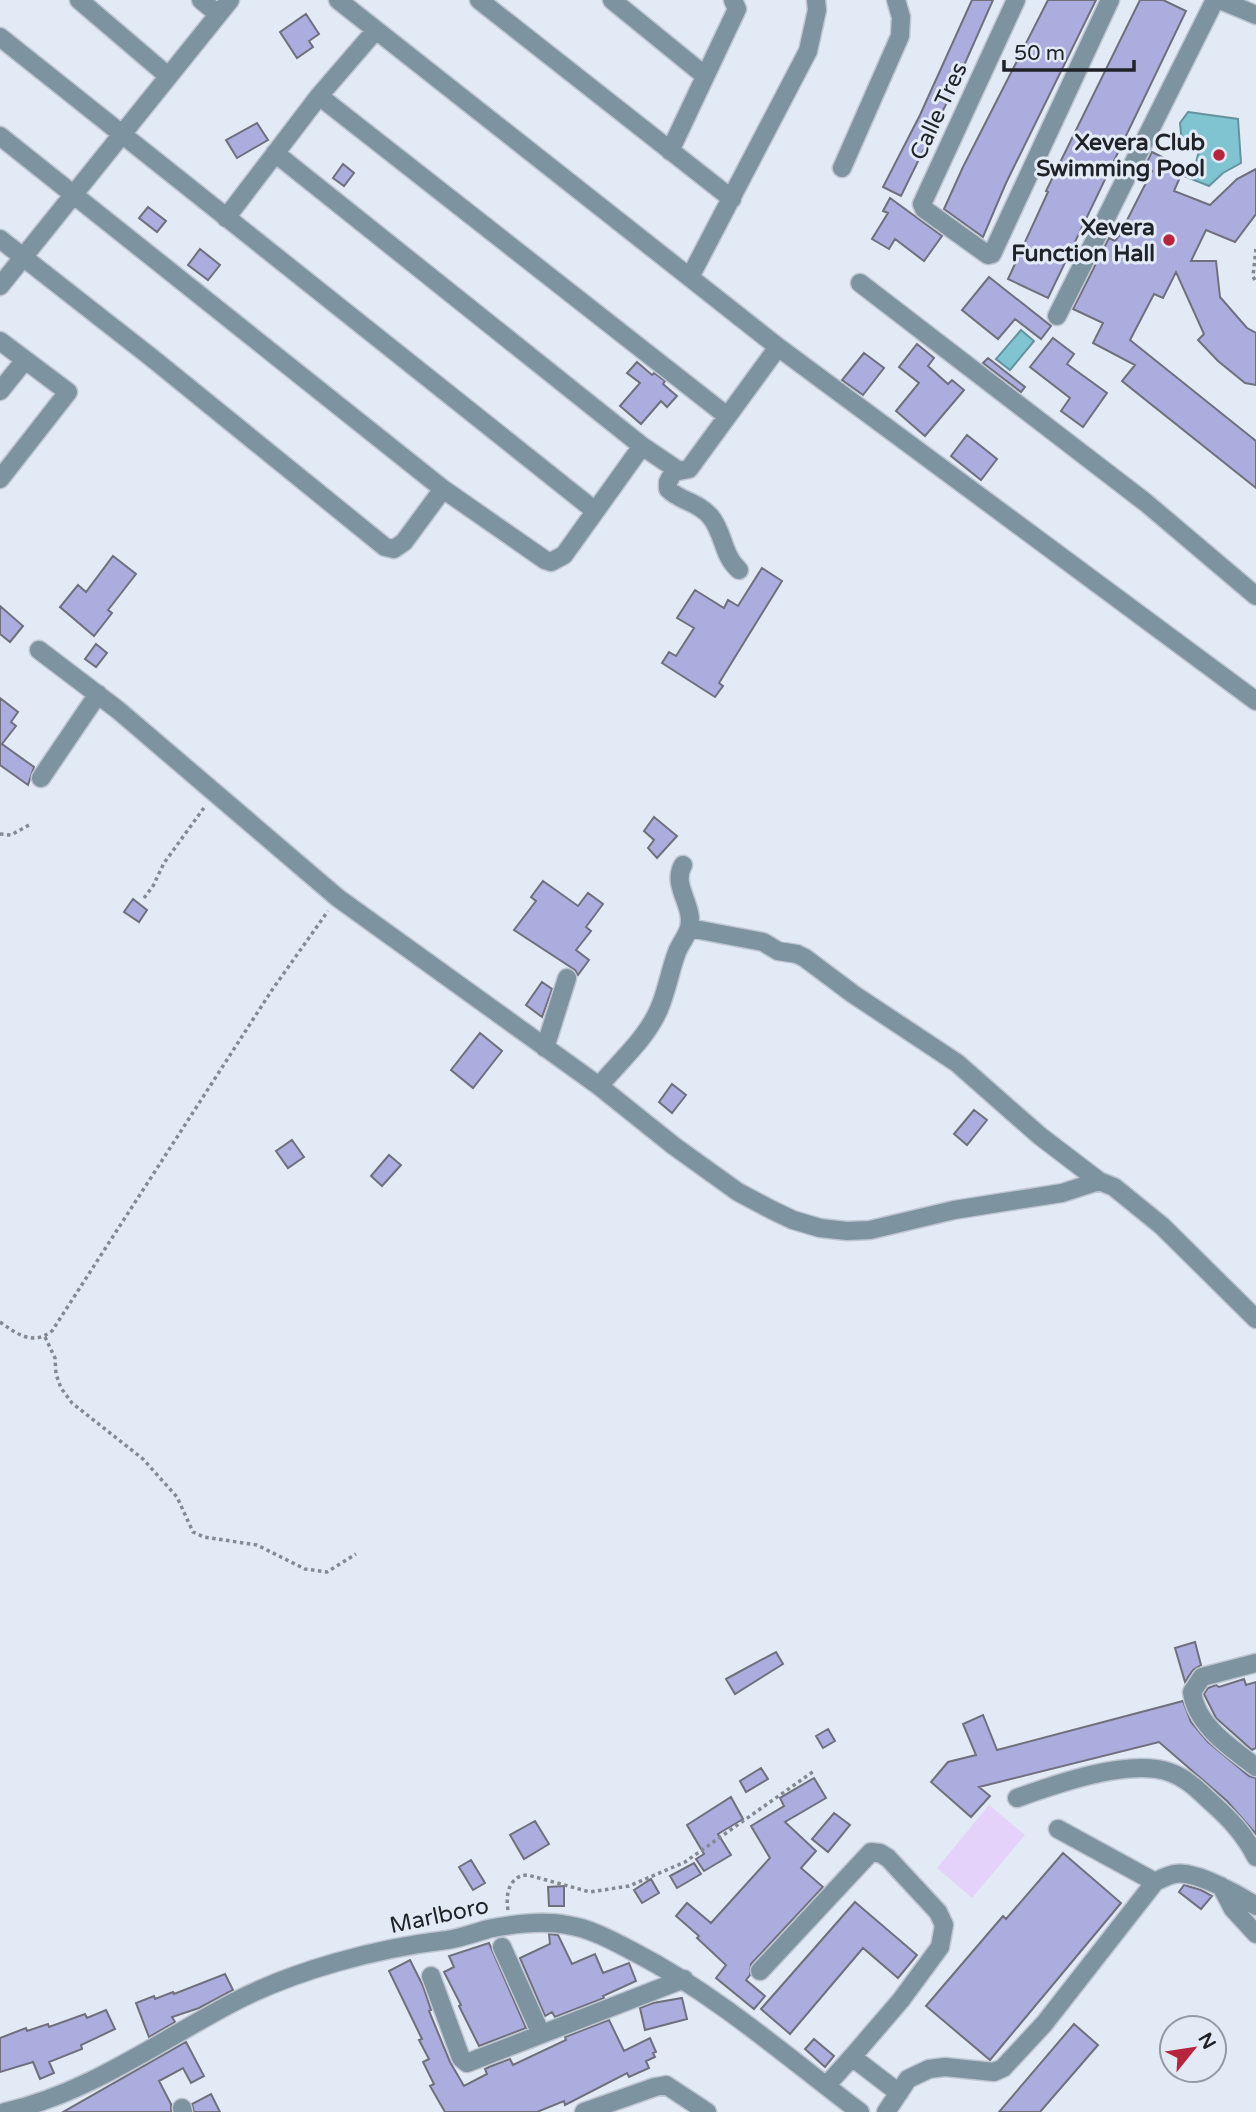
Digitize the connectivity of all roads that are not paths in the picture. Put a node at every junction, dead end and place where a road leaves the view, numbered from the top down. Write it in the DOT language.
graph roads {
  1 [pos="79,0"];
  2 [pos="201,0"];
  3 [pos="338,0"];
  4 [pos="479,0"];
  5 [pos="612,0"];
  6 [pos="733,0"];
  7 [pos="816,0"];
  8 [pos="895,0"];
  9 [pos="1016,0"];
  10 [pos="1110,0"];
  11 [pos="1217,0"];
  12 [pos="224,7"];
  13 [pos="1256,15"];
  14 [pos="375,31"];
  15 [pos="0,37"];
  16 [pos="704,75"];
  17 [pos="168,76"];
  18 [pos="319,96"];
  19 [pos="121,134"];
  20 [pos="0,136"];
  21 [pos="670,151"];
  22 [pos="275,153"];
  23 [pos="842,168"];
  24 [pos="73,194"];
  25 [pos="732,199"];
  26 [pos="226,218"];
  27 [pos="0,239"];
  28 [pos="23,257"];
  29 [pos="690,277"];
  30 [pos="860,283"];
  31 [pos="0,286"];
  32 [pos="1057,316"];
  33 [pos="0,341"];
  34 [pos="778,347"];
  35 [pos="25,360"];
  36 [pos="0,391"];
  37 [pos="727,416"];
  38 [pos="642,446"];
  39 [pos="675,469"];
  40 [pos="0,479"];
  41 [pos="443,489"];
  42 [pos="594,510"];
  43 [pos="739,570"];
  44 [pos="1256,596"];
  45 [pos="39,650"];
  46 [pos="98,694"];
  47 [pos="1256,701"];
  48 [pos="41,778"];
  49 [pos="683,865"];
  50 [pos="689,928"];
  51 [pos="567,978"];
  52 [pos="545,1048"];
  53 [pos="599,1086"];
  54 [pos="1099,1181"];
  55 [pos="1256,1319"];
  56 [pos="1256,1663"];
  57 [pos="1253,1761"];
  58 [pos="1017,1798"];
  59 [pos="1058,1829"];
  60 [pos="1256,1857"];
  61 [pos="1154,1882"];
  62 [pos="1221,1886"];
  63 [pos="1256,1906"];
  64 [pos="1256,1934"];
  65 [pos="502,1947"];
  66 [pos="760,1971"];
  67 [pos="431,1976"];
  68 [pos="684,1979"];
  69 [pos="541,2034"];
  70 [pos="852,2057"];
  71 [pos="826,2086"];
  72 [pos="898,2093"];
  73 [pos="5,2112"];
  74 [pos="584,2112"];
  75 [pos="707,2112"];
  76 [pos="860,2112"];
  77 [pos="886,2112"];
  1 -- 17 [label="street"];
  2 -- 12 [label="street"];
  3 -- 14 [label="street"];
  4 -- 21 [label="street"];
  5 -- 16 [label="street"];
  6 -- 16 [label="street"];
  7 -- 25 [label="street"];
  8 -- 23 [label="street"];
  9 -- 10 [label="street, Calle Tres"];
  11 -- 13 [label="street"];
  11 -- 32 [label="street"];
  12 -- 17 [label="street"];
  14 -- 18 [label="street"];
  14 -- 29 [label="street"];
  15 -- 19 [label="street"];
  16 -- 21 [label="street"];
  17 -- 19 [label="street"];
  18 -- 22 [label="street"];
  18 -- 37 [label="street"];
  19 -- 24 [label="street"];
  19 -- 26 [label="street"];
  20 -- 24 [label="street"];
  21 -- 25 [label="street"];
  22 -- 26 [label="street"];
  22 -- 38 [label="street"];
  24 -- 28 [label="street"];
  24 -- 41 [label="street"];
  25 -- 29 [label="street"];
  26 -- 42 [label="street"];
  27 -- 28 [label="street"];
  28 -- 31 [label="street"];
  28 -- 41 [label="street"];
  29 -- 34 [label="street"];
  30 -- 44 [label="street"];
  33 -- 35 [label="street"];
  34 -- 37 [label="street"];
  34 -- 47 [label="street"];
  35 -- 36 [label="street"];
  35 -- 40 [label="street"];
  37 -- 39 [label="street"];
  38 -- 39 [label="street"];
  38 -- 42 [label="street"];
  39 -- 43 [label="street"];
  41 -- 42 [label="street"];
  45 -- 46 [label="street"];
  46 -- 48 [label="street"];
  46 -- 52 [label="street"];
  49 -- 50 [label="street"];
  50 -- 53 [label="street"];
  50 -- 54 [label="street"];
  51 -- 52 [label="street"];
  52 -- 53 [label="street"];
  53 -- 54 [label="street"];
  54 -- 55 [label="street"];
  56 -- 57 [label="street"];
  58 -- 60 [label="street"];
  59 -- 61 [label="street"];
  61 -- 62 [label="street"];
  61 -- 72 [label="street"];
  62 -- 63 [label="street"];
  62 -- 64 [label="street"];
  65 -- 69 [label="street"];
  66 -- 70 [label="street"];
  67 -- 69 [label="street"];
  68 -- 69 [label="street"];
  68 -- 71 [label="street, Marlboro"];
  68 -- 73 [label="street, Marlboro"];
  70 -- 71 [label="street"];
  70 -- 72 [label="street"];
  71 -- 76 [label="street, Marlboro"];
  72 -- 77 [label="street"];
  74 -- 75 [label="street"];
}
